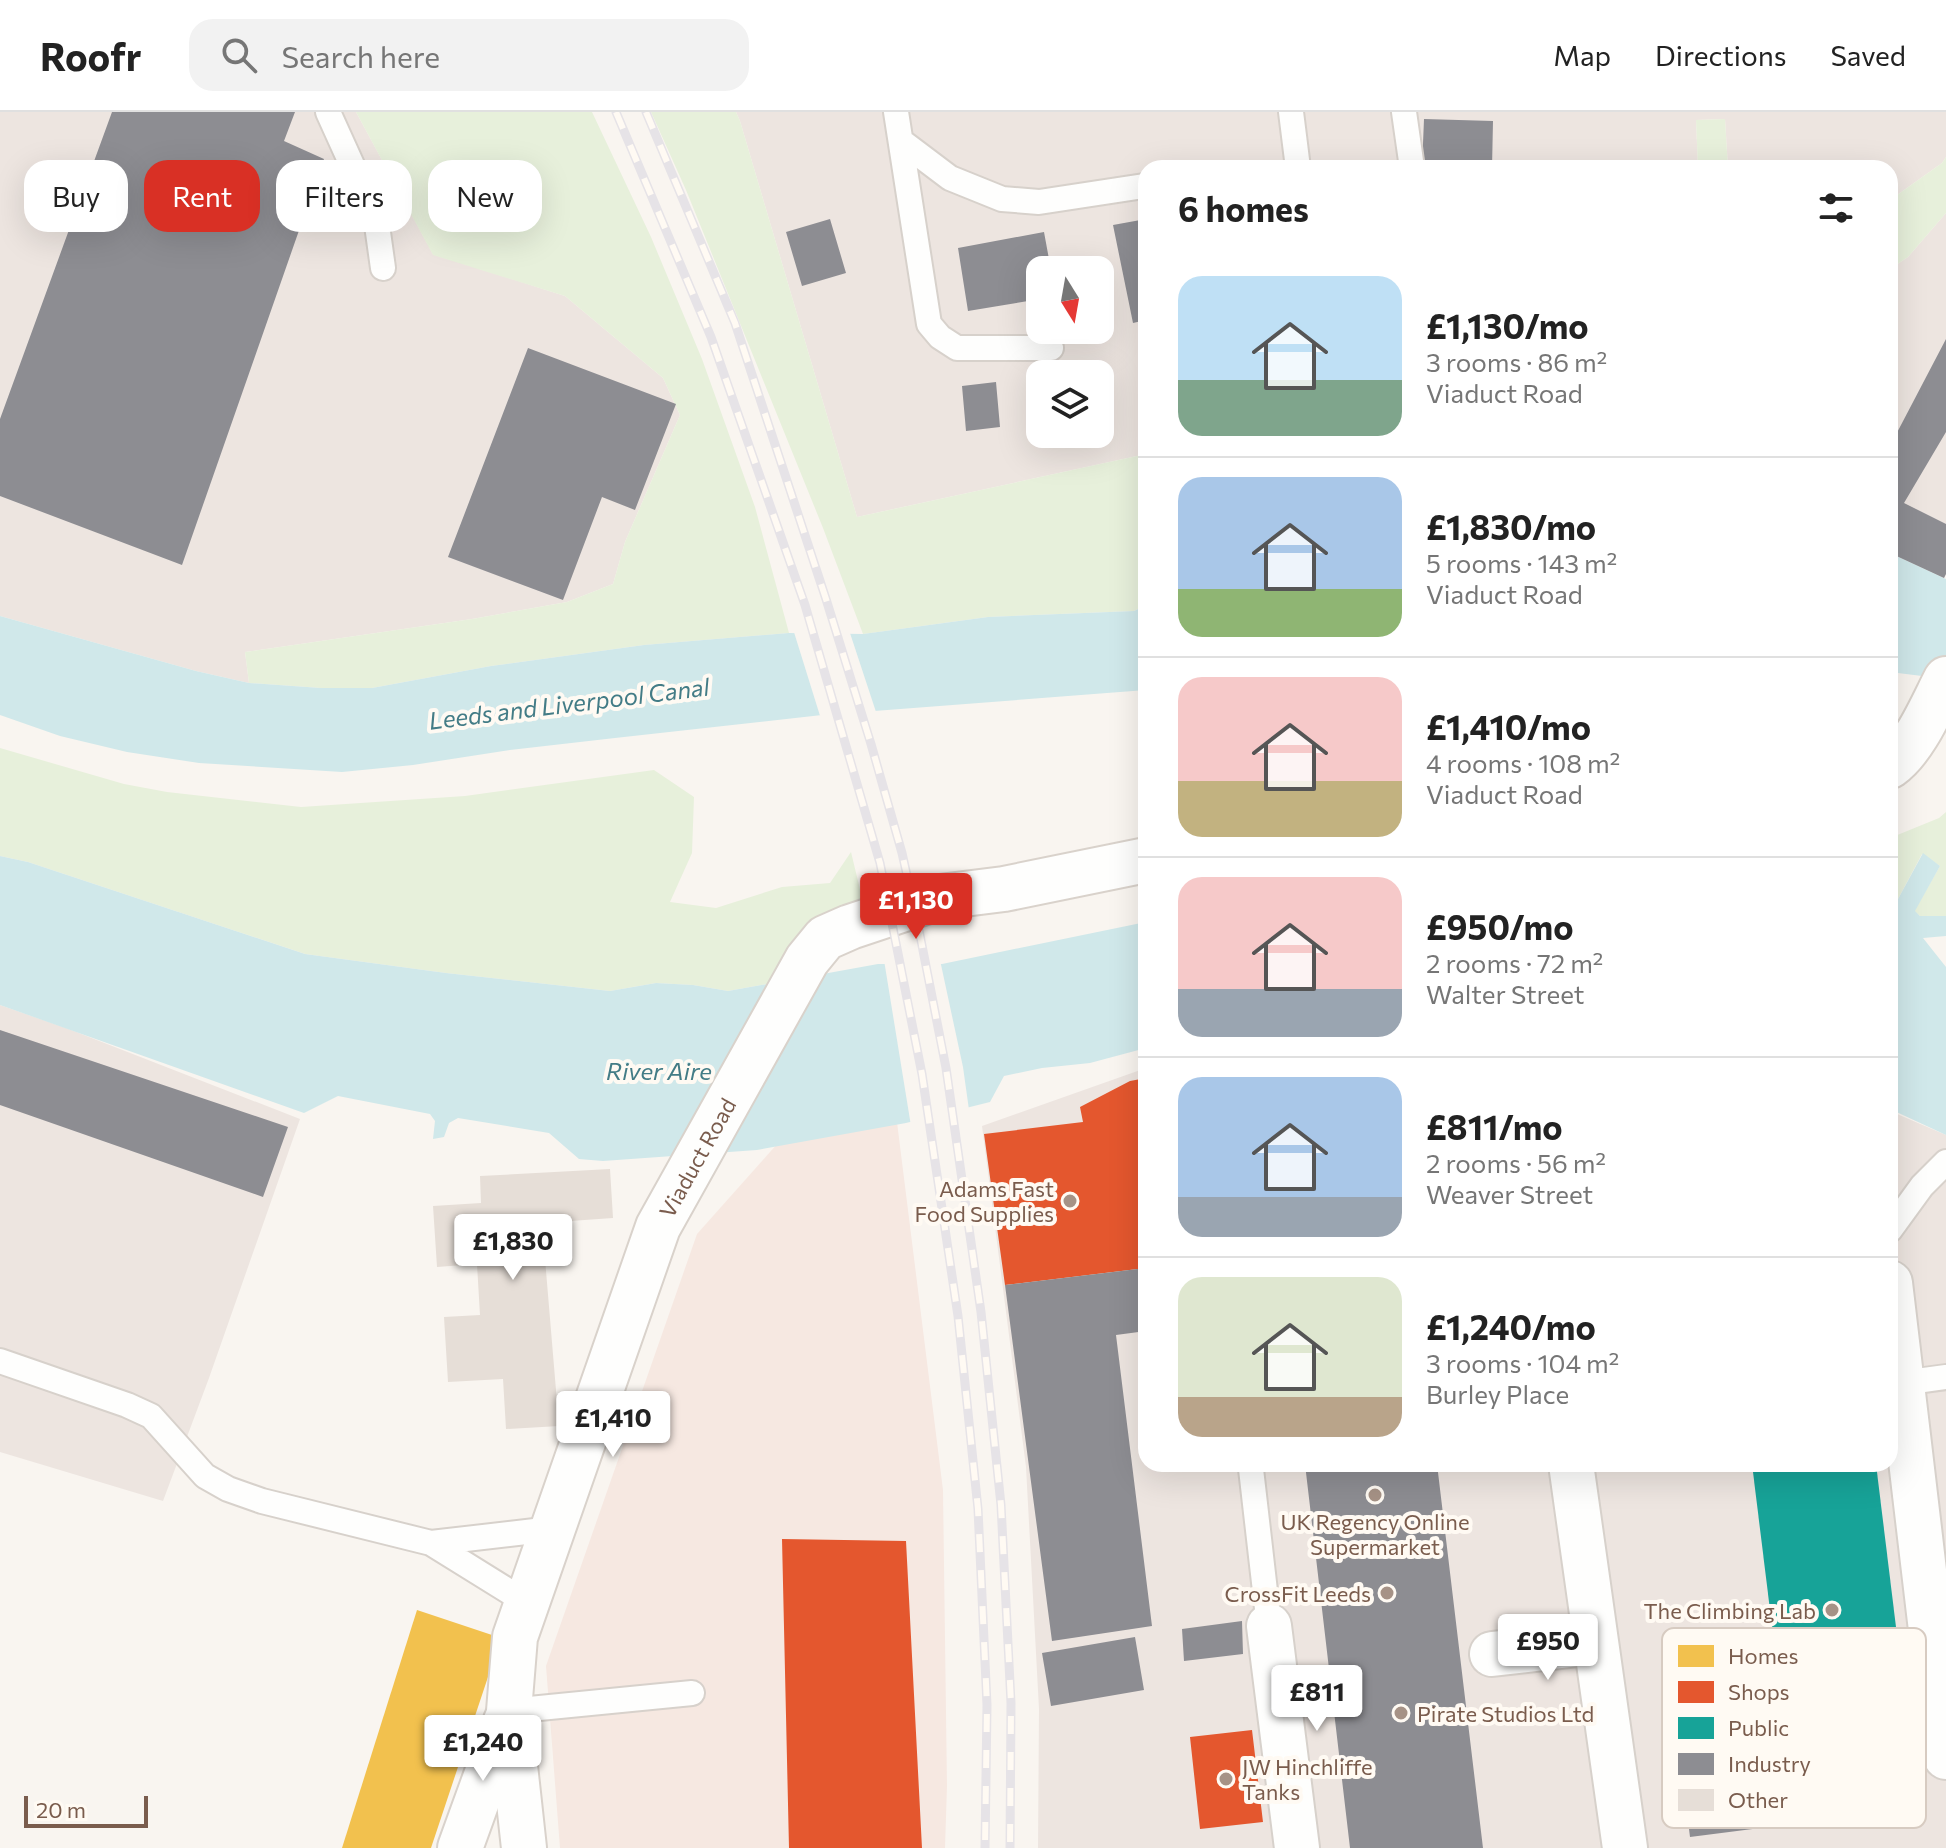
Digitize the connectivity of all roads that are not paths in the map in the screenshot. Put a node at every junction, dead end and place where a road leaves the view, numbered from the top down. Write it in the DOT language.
graph roads {
  1 [pos="328,112"];
  2 [pos="896,112"];
  3 [pos="1291,112"];
  4 [pos="1404,112"];
  5 [pos="901,141"];
  6 [pos="1297,160"];
  7 [pos="1411,160"];
  8 [pos="1138,187"];
  9 [pos="383,268"];
  10 [pos="1051,348"];
  11 [pos="1946,679"];
  12 [pos="1898,760"];
  13 [pos="1138,862"];
  14 [pos="1946,1162"];
  15 [pos="1898,1219"];
  16 [pos="1898,1350"];
  17 [pos="0,1361"];
  18 [pos="1946,1377"];
  19 [pos="1902,1383"];
  20 [pos="1251,1472"];
  21 [pos="1572,1472"];
  22 [pos="552,1529"];
  23 [pos="431,1543"];
  24 [pos="526,1602"];
  25 [pos="1269,1626"];
  26 [pos="1595,1642"];
  27 [pos="1492,1654"];
  28 [pos="692,1693"];
  29 [pos="509,1711"];
  30 [pos="1946,1757"];
  31 [pos="460,1848"];
  32 [pos="524,1848"];
  33 [pos="1297,1848"];
  34 [pos="1625,1848"];
  1 -- 9 [label="lane"];
  2 -- 5 [label="lane"];
  3 -- 6 [label="lane"];
  4 -- 7 [label="lane"];
  5 -- 8 [label="lane"];
  5 -- 10 [label="lane"];
  11 -- 12 [label="street"];
  13 -- 22 [label="street, Viaduct Road"];
  14 -- 15 [label="lane"];
  16 -- 19 [label="street"];
  17 -- 23 [label="lane"];
  18 -- 19 [label="lane"];
  19 -- 30 [label="street"];
  20 -- 25 [label="lane"];
  21 -- 26 [label="street"];
  22 -- 23 [label="lane"];
  22 -- 24 [label="street, Viaduct Road"];
  23 -- 24 [label="lane"];
  24 -- 29 [label="street, Viaduct Road"];
  25 -- 33 [label="street"];
  26 -- 27 [label="street"];
  26 -- 34 [label="street"];
  28 -- 29 [label="lane"];
  29 -- 31 [label="street"];
  29 -- 32 [label="street"];
}
